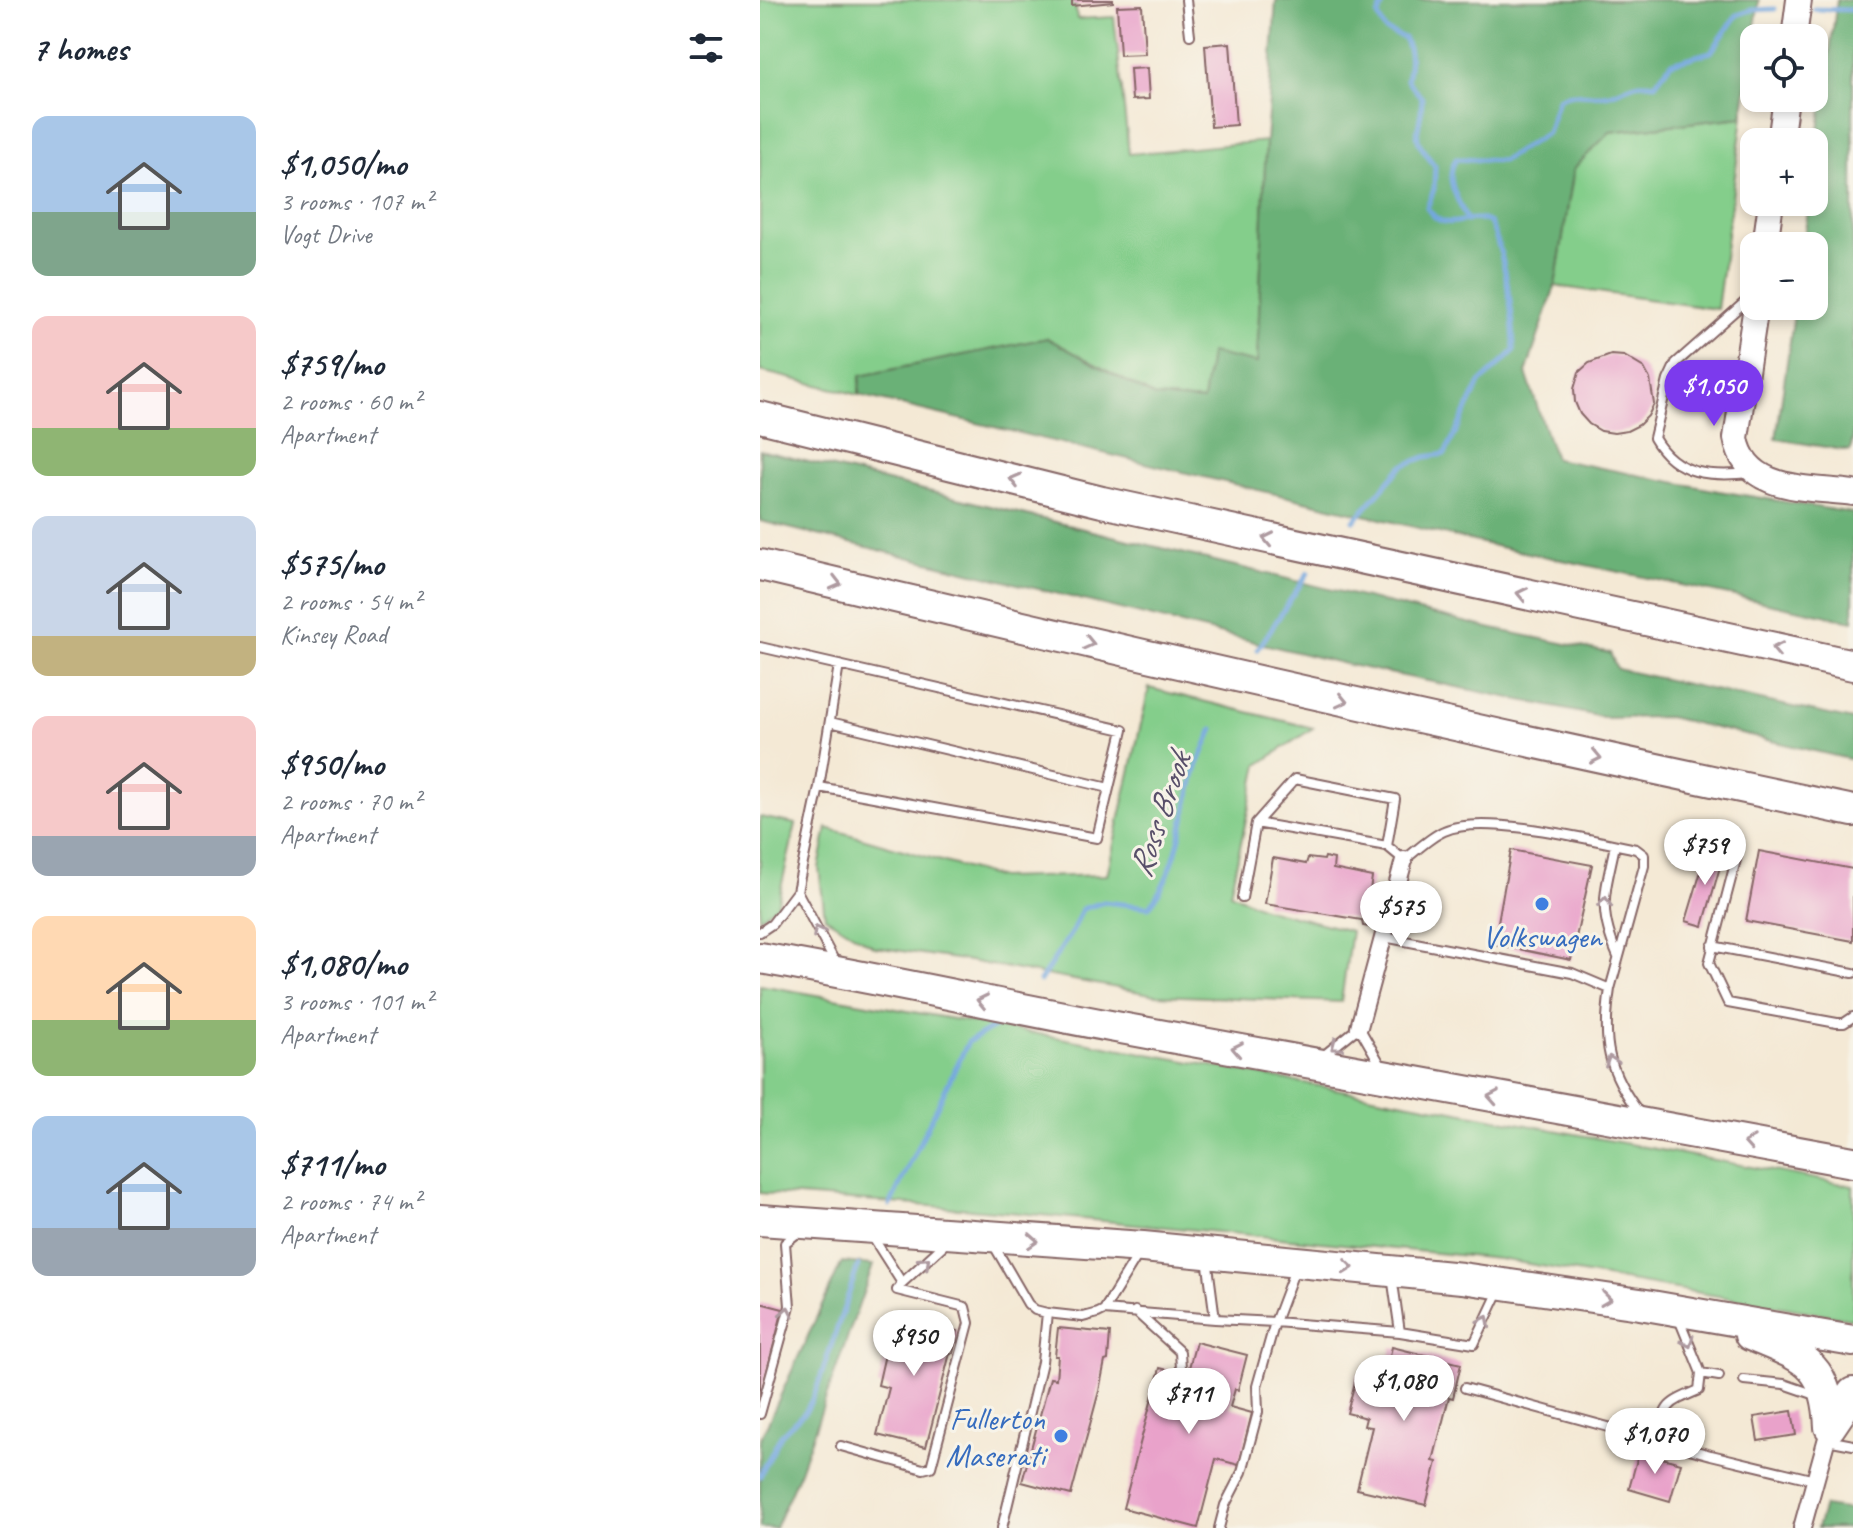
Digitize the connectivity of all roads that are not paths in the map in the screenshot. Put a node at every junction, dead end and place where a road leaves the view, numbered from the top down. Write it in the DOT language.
graph roads {
  1 [pos="1186,0"];
  2 [pos="1799,0"];
  3 [pos="1796,24"];
  4 [pos="1190,35"];
  5 [pos="1740,306"];
  6 [pos="1754,320"];
  7 [pos="760,417"];
  8 [pos="1755,472"];
  9 [pos="1853,493"];
  10 [pos="760,565"];
  11 [pos="760,647"];
  12 [pos="839,665"];
  13 [pos="1853,665"];
  14 [pos="830,722"];
  15 [pos="819,787"];
  16 [pos="1109,788"];
  17 [pos="1853,811"];
  18 [pos="1256,823"];
  19 [pos="1615,845"];
  20 [pos="1387,846"];
  21 [pos="1737,856"];
  22 [pos="1404,860"];
  23 [pos="797,891"];
  24 [pos="1242,898"];
  25 [pos="760,932"];
  26 [pos="1384,937"];
  27 [pos="1712,946"];
  28 [pos="1618,957"];
  29 [pos="760,958"];
  30 [pos="840,971"];
  31 [pos="1853,973"];
  32 [pos="1610,989"];
  33 [pos="1853,1017"];
  34 [pos="1359,1027"];
  35 [pos="1313,1063"];
  36 [pos="1387,1077"];
  37 [pos="1648,1125"];
  38 [pos="1853,1147"];
  39 [pos="1794,1151"];
  40 [pos="1853,1162"];
  41 [pos="760,1220"];
  42 [pos="809,1224"];
  43 [pos="867,1228"];
  44 [pos="954,1235"];
  45 [pos="989,1238"];
  46 [pos="1143,1247"];
  47 [pos="1206,1253"];
  48 [pos="1298,1261"];
  49 [pos="1392,1271"];
  50 [pos="902,1283"];
  51 [pos="1502,1284"];
  52 [pos="1104,1310"];
  53 [pos="1135,1311"];
  54 [pos="1688,1312"];
  55 [pos="1047,1313"];
  56 [pos="1215,1319"];
  57 [pos="1275,1322"];
  58 [pos="1400,1332"];
  59 [pos="1853,1341"];
  60 [pos="1801,1359"];
  61 [pos="1181,1368"];
  62 [pos="1701,1373"];
  63 [pos="1719,1376"];
  64 [pos="1744,1380"];
  65 [pos="1784,1384"];
  66 [pos="1465,1388"];
  67 [pos="760,1414"];
  68 [pos="1838,1421"];
  69 [pos="1658,1440"];
  70 [pos="841,1446"];
  71 [pos="1815,1480"];
  72 [pos="1002,1528"];
  73 [pos="1219,1528"];
  74 [pos="1802,1528"];
  1 -- 4 [label="lane"];
  2 -- 3 [label="street"];
  5 -- 8 [label="lane"];
  6 -- 8 [label="street"];
  13 -- 7 [label="highway, one-way"];
  8 -- 9 [label="street"];
  10 -- 17 [label="highway, one-way"];
  11 -- 12 [label="lane"];
  12 -- 14 [label="lane"];
  12 -- 16 [label="lane"];
  14 -- 15 [label="lane"];
  14 -- 16 [label="lane"];
  15 -- 16 [label="lane"];
  15 -- 23 [label="lane"];
  18 -- 20 [label="lane"];
  18 -- 20 [label="lane"];
  18 -- 24 [label="lane"];
  19 -- 22 [label="lane"];
  28 -- 19 [label="lane, one-way"];
  19 -- 28 [label="lane"];
  20 -- 22 [label="lane"];
  21 -- 27 [label="lane"];
  22 -- 26 [label="street"];
  23 -- 25 [label="lane"];
  30 -- 23 [label="lane, one-way"];
  26 -- 32 [label="lane"];
  26 -- 34 [label="street"];
  27 -- 31 [label="lane"];
  27 -- 33 [label="lane"];
  28 -- 32 [label="lane"];
  29 -- 30 [label="highway"];
  35 -- 30 [label="highway, one-way"];
  37 -- 32 [label="lane, one-way"];
  34 -- 35 [label="lane, one-way"];
  34 -- 36 [label="lane"];
  35 -- 36 [label="highway"];
  37 -- 36 [label="highway, one-way"];
  39 -- 37 [label="highway, one-way"];
  38 -- 39 [label="highway"];
  39 -- 40 [label="highway"];
  41 -- 42 [label="highway"];
  42 -- 43 [label="highway"];
  67 -- 42 [label="lane, one-way"];
  43 -- 44 [label="highway"];
  43 -- 50 [label="lane"];
  44 -- 45 [label="highway"];
  50 -- 44 [label="lane, one-way"];
  45 -- 46 [label="highway, one-way"];
  45 -- 55 [label="lane"];
  46 -- 47 [label="highway"];
  46 -- 52 [label="lane"];
  47 -- 48 [label="highway"];
  47 -- 56 [label="lane"];
  48 -- 49 [label="highway, one-way"];
  48 -- 57 [label="lane"];
  49 -- 51 [label="highway"];
  49 -- 58 [label="lane"];
  50 -- 70 [label="lane"];
  51 -- 54 [label="highway, one-way"];
  58 -- 51 [label="lane, one-way"];
  52 -- 53 [label="lane"];
  52 -- 55 [label="lane"];
  53 -- 56 [label="lane"];
  53 -- 61 [label="lane"];
  54 -- 59 [label="highway"];
  54 -- 60 [label="highway"];
  54 -- 62 [label="lane, one-way"];
  55 -- 72 [label="lane"];
  56 -- 57 [label="lane"];
  57 -- 58 [label="lane"];
  57 -- 73 [label="lane"];
  60 -- 65 [label="lane"];
  60 -- 68 [label="highway"];
  62 -- 63 [label="lane"];
  62 -- 69 [label="lane"];
  64 -- 65 [label="lane"];
  65 -- 68 [label="lane"];
  66 -- 69 [label="lane"];
  68 -- 71 [label="street"];
  69 -- 71 [label="lane"];
  71 -- 74 [label="street"];
}
